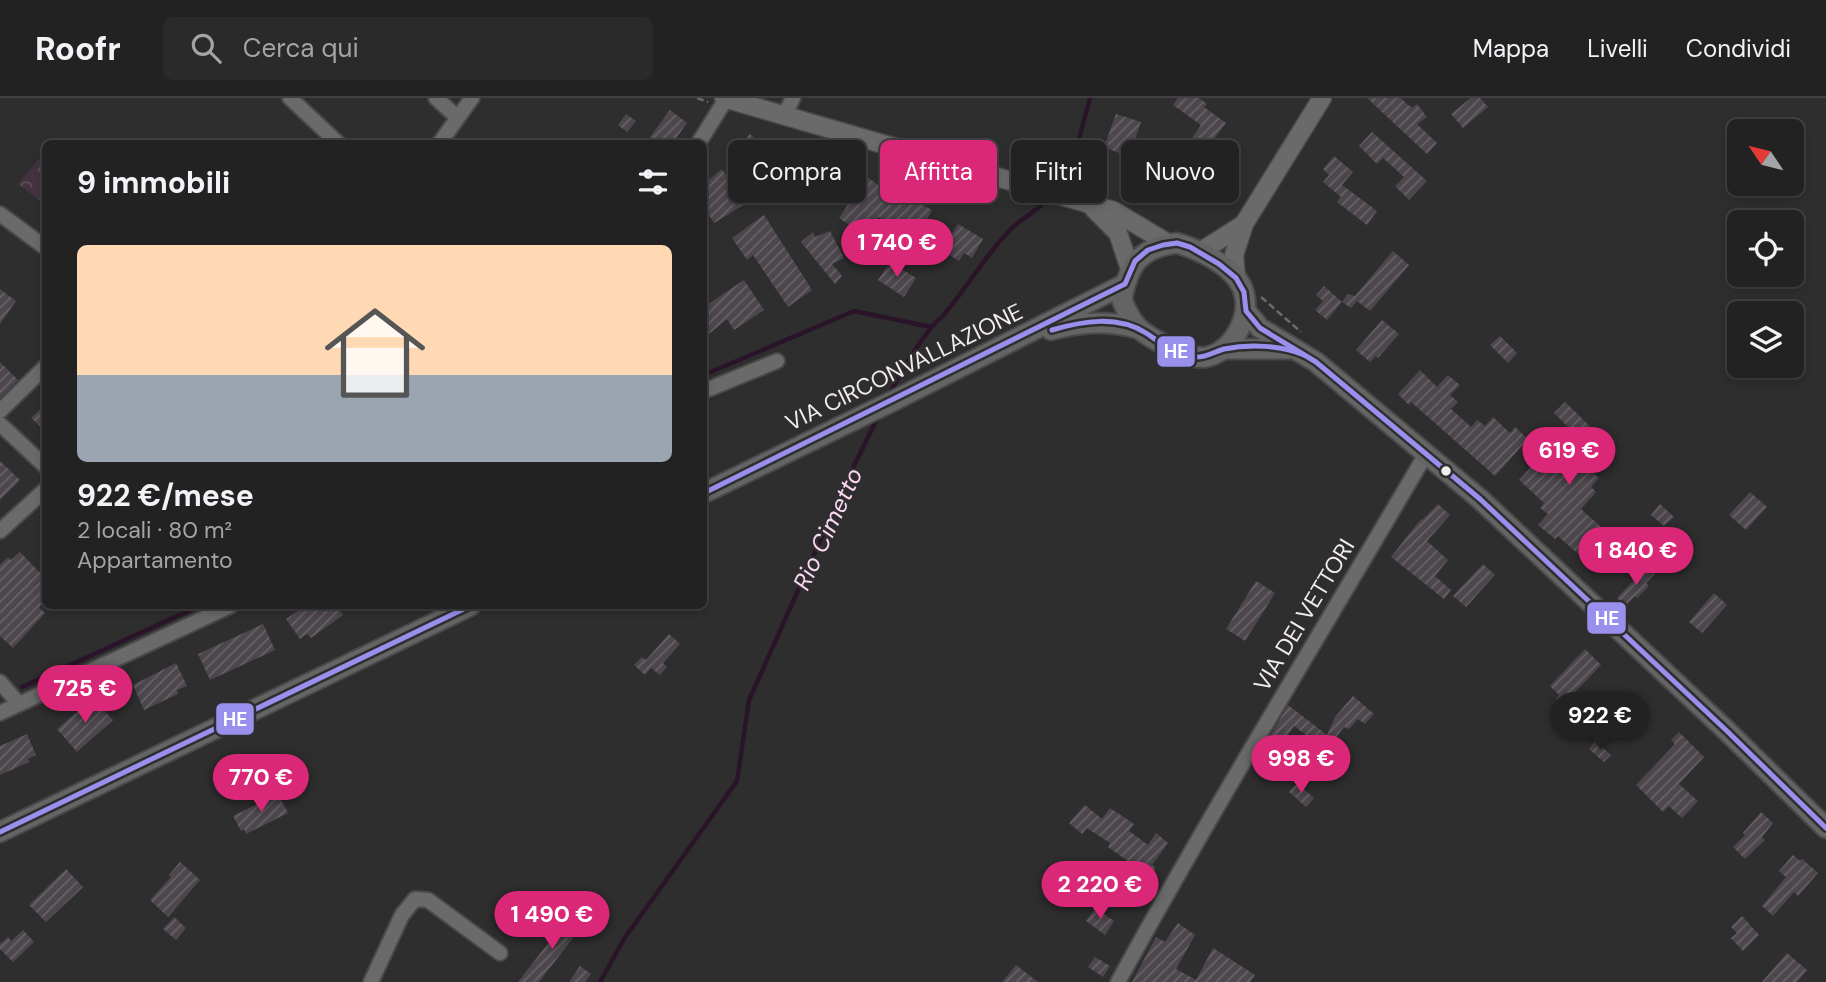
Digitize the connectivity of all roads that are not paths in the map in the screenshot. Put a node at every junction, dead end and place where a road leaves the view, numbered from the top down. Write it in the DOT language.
graph roads {
  1 [pos="290,98"];
  2 [pos="436,98"];
  3 [pos="472,98"];
  4 [pos="1322,98"];
  5 [pos="722,101"];
  6 [pos="789,106"];
  7 [pos="457,117"];
  8 [pos="335,140"];
  9 [pos="442,140"];
  10 [pos="700,140"];
  11 [pos="1088,205"];
  12 [pos="0,214"];
  13 [pos="1244,224"];
  14 [pos="1169,244"];
  15 [pos="42,245"];
  16 [pos="1200,252"];
  17 [pos="1127,277"];
  18 [pos="1236,278"];
  19 [pos="1246,311"];
  20 [pos="1136,328"];
  21 [pos="1013,341"];
  22 [pos="1223,349"];
  23 [pos="1293,349"];
  24 [pos="777,361"];
  25 [pos="42,370"];
  26 [pos="707,390"];
  27 [pos="0,411"];
  28 [pos="0,424"];
  29 [pos="1426,454"];
  30 [pos="42,463"];
  31 [pos="707,491"];
  32 [pos="42,493"];
  33 [pos="0,531"];
  34 [pos="224,609"];
  35 [pos="464,609"];
  36 [pos="0,682"];
  37 [pos="19,704"];
  38 [pos="0,713"];
  39 [pos="1826,828"];
  40 [pos="0,832"];
  41 [pos="500,953"];
  42 [pos="371,982"];
  43 [pos="1118,982"];
  1 -- 8 [label="street"];
  2 -- 7 [label="street"];
  3 -- 7 [label="street"];
  4 -- 13 [label="street"];
  5 -- 6 [label="street"];
  5 -- 10 [label="street"];
  6 -- 11 [label="street"];
  7 -- 9 [label="street"];
  11 -- 14 [label="street"];
  11 -- 17 [label="street"];
  12 -- 15 [label="street"];
  13 -- 16 [label="street"];
  13 -- 18 [label="street"];
  14 -- 16 [label="main road"];
  14 -- 17 [label="main road"];
  16 -- 18 [label="main road"];
  17 -- 20 [label="main road"];
  17 -- 21 [label="main road, VIA CIRCONVALLAZIONE"];
  18 -- 19 [label="main road"];
  19 -- 22 [label="main road"];
  19 -- 23 [label="main road"];
  20 -- 21 [label="main road"];
  20 -- 22 [label="main road"];
  21 -- 31 [label="main road, VIA CIRCONVALLAZIONE"];
  22 -- 23 [label="main road"];
  23 -- 29 [label="main road"];
  24 -- 26 [label="street"];
  25 -- 27 [label="street"];
  28 -- 30 [label="street"];
  29 -- 39 [label="main road"];
  29 -- 43 [label="street, VIA DEI VETTORI"];
  32 -- 33 [label="street"];
  34 -- 37 [label="street"];
  35 -- 40 [label="main road"];
  36 -- 37 [label="street"];
  37 -- 38 [label="street"];
  41 -- 42 [label="street"];
}
